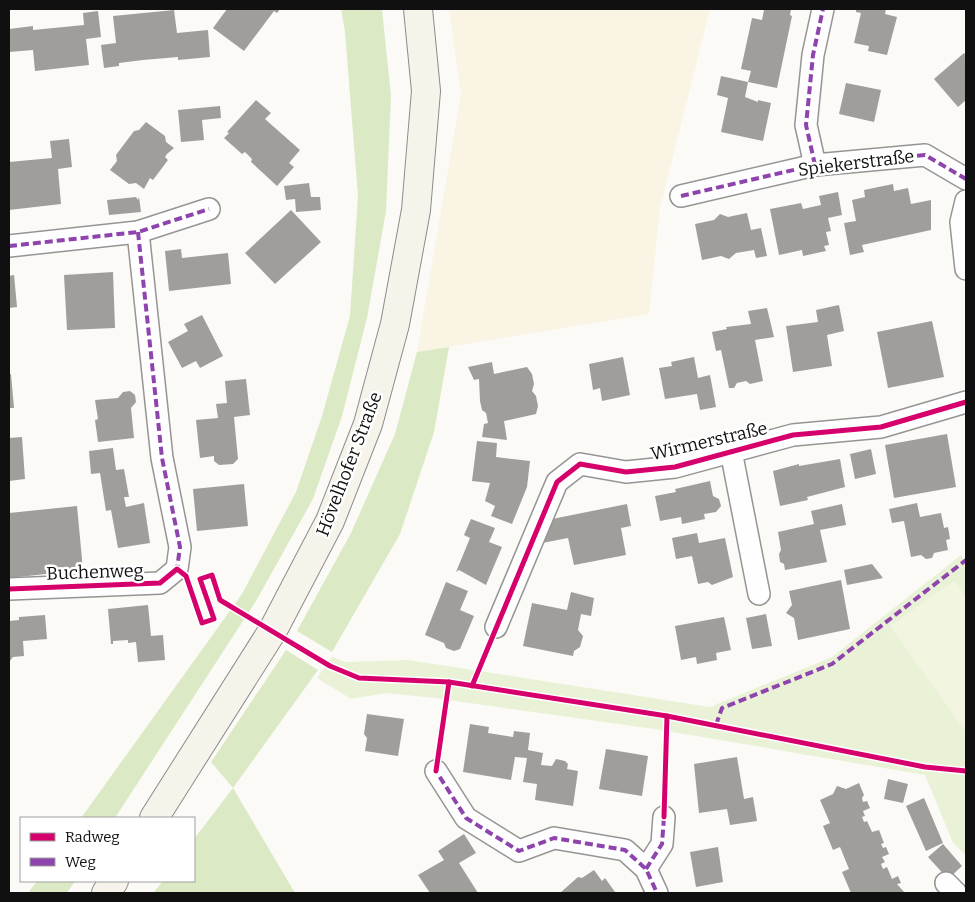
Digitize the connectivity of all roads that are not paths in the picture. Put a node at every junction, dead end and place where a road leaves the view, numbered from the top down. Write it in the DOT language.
graph roads {
  1 [pos="418,9"];
  2 [pos="823,9"];
  3 [pos="815,165"];
  4 [pos="966,180"];
  5 [pos="681,196"];
  6 [pos="966,201"];
  7 [pos="209,209"];
  8 [pos="138,232"];
  9 [pos="9,246"];
  10 [pos="966,269"];
  11 [pos="966,402"];
  12 [pos="731,451"];
  13 [pos="9,589"];
  14 [pos="759,594"];
  15 [pos="496,626"];
  16 [pos="436,771"];
  17 [pos="155,817"];
  18 [pos="664,817"];
  19 [pos="646,869"];
  20 [pos="113,882"];
  21 [pos="106,893"];
  22 [pos="657,893"];
  1 -- 17 [label="main road, Hövelhofer Straße"];
  2 -- 3 [label="street"];
  3 -- 4 [label="street, Spiekerstraße"];
  3 -- 5 [label="street, Spiekerstraße"];
  6 -- 10 [label="street"];
  7 -- 8 [label="street"];
  8 -- 9 [label="street"];
  8 -- 13 [label="street, Buchenweg"];
  11 -- 12 [label="street, Wirmerstraße"];
  12 -- 14 [label="street, Wirmerstraße"];
  12 -- 15 [label="street, Wirmerstraße"];
  16 -- 19 [label="street"];
  18 -- 19 [label="street"];
  19 -- 22 [label="street"];
  20 -- 21 [label="main road"];
}
